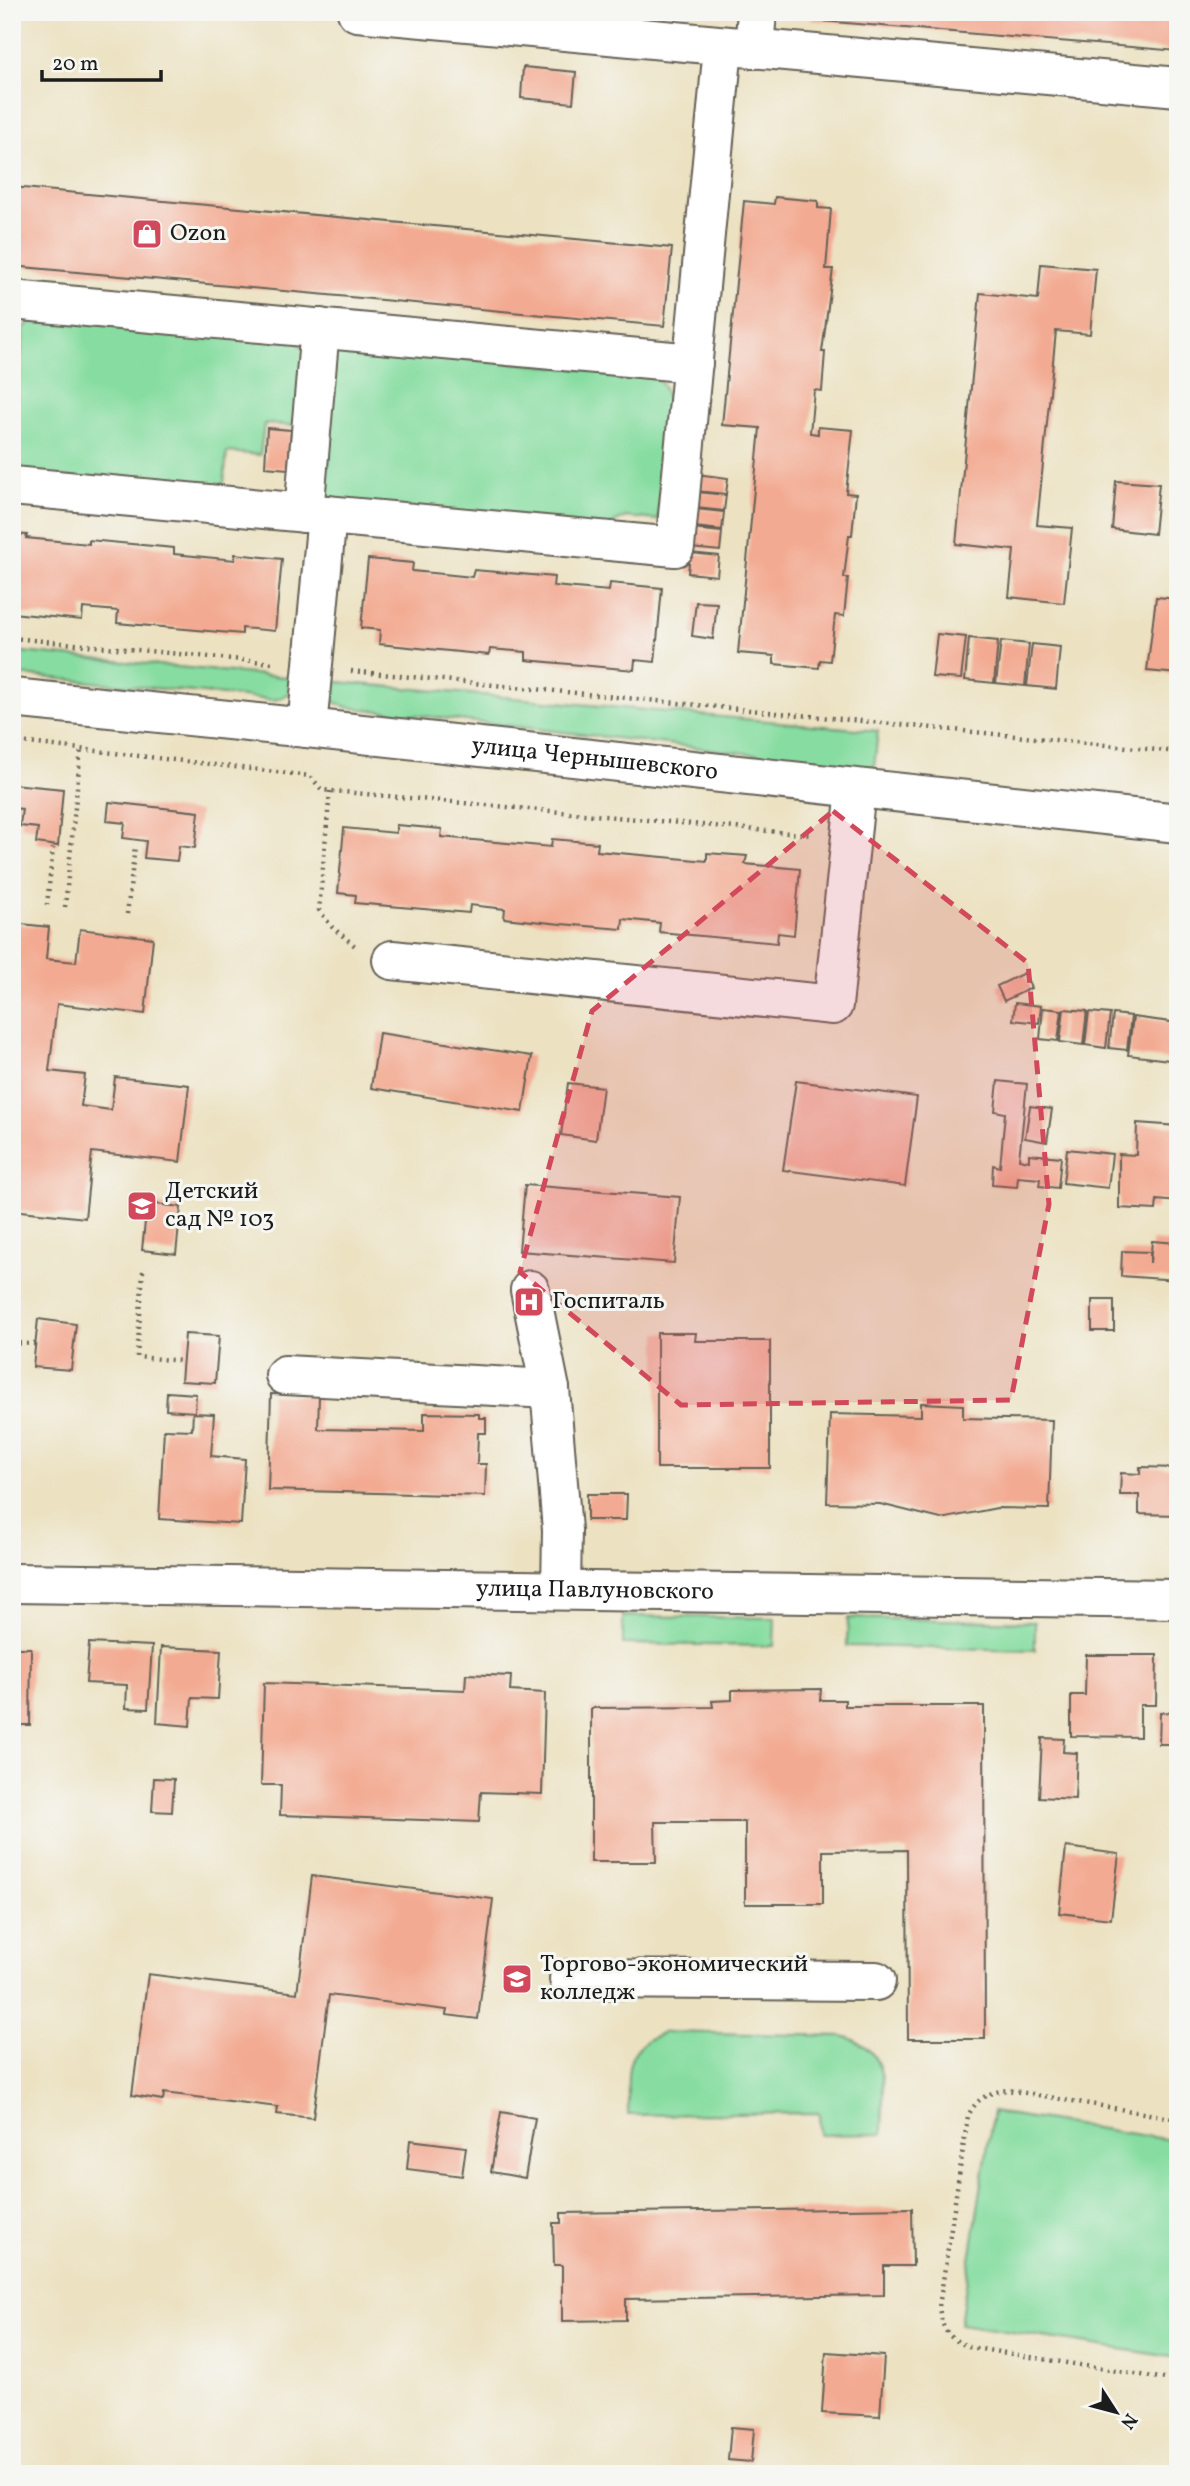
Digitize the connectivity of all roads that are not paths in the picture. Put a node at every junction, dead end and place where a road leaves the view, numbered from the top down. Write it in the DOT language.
graph roads {
  1 [pos="357,12"];
  2 [pos="744,36"];
  3 [pos="1178,88"];
  4 [pos="12,300"];
  5 [pos="320,328"];
  6 [pos="693,363"];
  7 [pos="12,486"];
  8 [pos="315,514"];
  9 [pos="12,698"];
  10 [pos="307,727"];
  11 [pos="856,789"];
  12 [pos="1178,823"];
  13 [pos="392,960"];
  14 [pos="530,1290"];
  15 [pos="285,1375"];
  16 [pos="550,1389"];
  17 [pos="12,1583"];
  18 [pos="561,1590"];
  19 [pos="1178,1599"];
  20 [pos="569,1979"];
  21 [pos="876,1981"];
  1 -- 2 [label="street"];
  2 -- 3 [label="street"];
  2 -- 6 [label="street"];
  4 -- 5 [label="street"];
  5 -- 6 [label="street"];
  5 -- 8 [label="street"];
  6 -- 8 [label="street"];
  7 -- 8 [label="street"];
  8 -- 10 [label="street"];
  9 -- 10 [label="street, улица Чернышевского"];
  10 -- 11 [label="street, улица Чернышевского"];
  11 -- 12 [label="street, улица Чернышевского"];
  11 -- 13 [label="street"];
  14 -- 16 [label="street"];
  15 -- 16 [label="street"];
  16 -- 18 [label="street"];
  17 -- 18 [label="street, улица Павлуновского"];
  18 -- 19 [label="street, улица Павлуновского"];
  20 -- 21 [label="street"];
}
